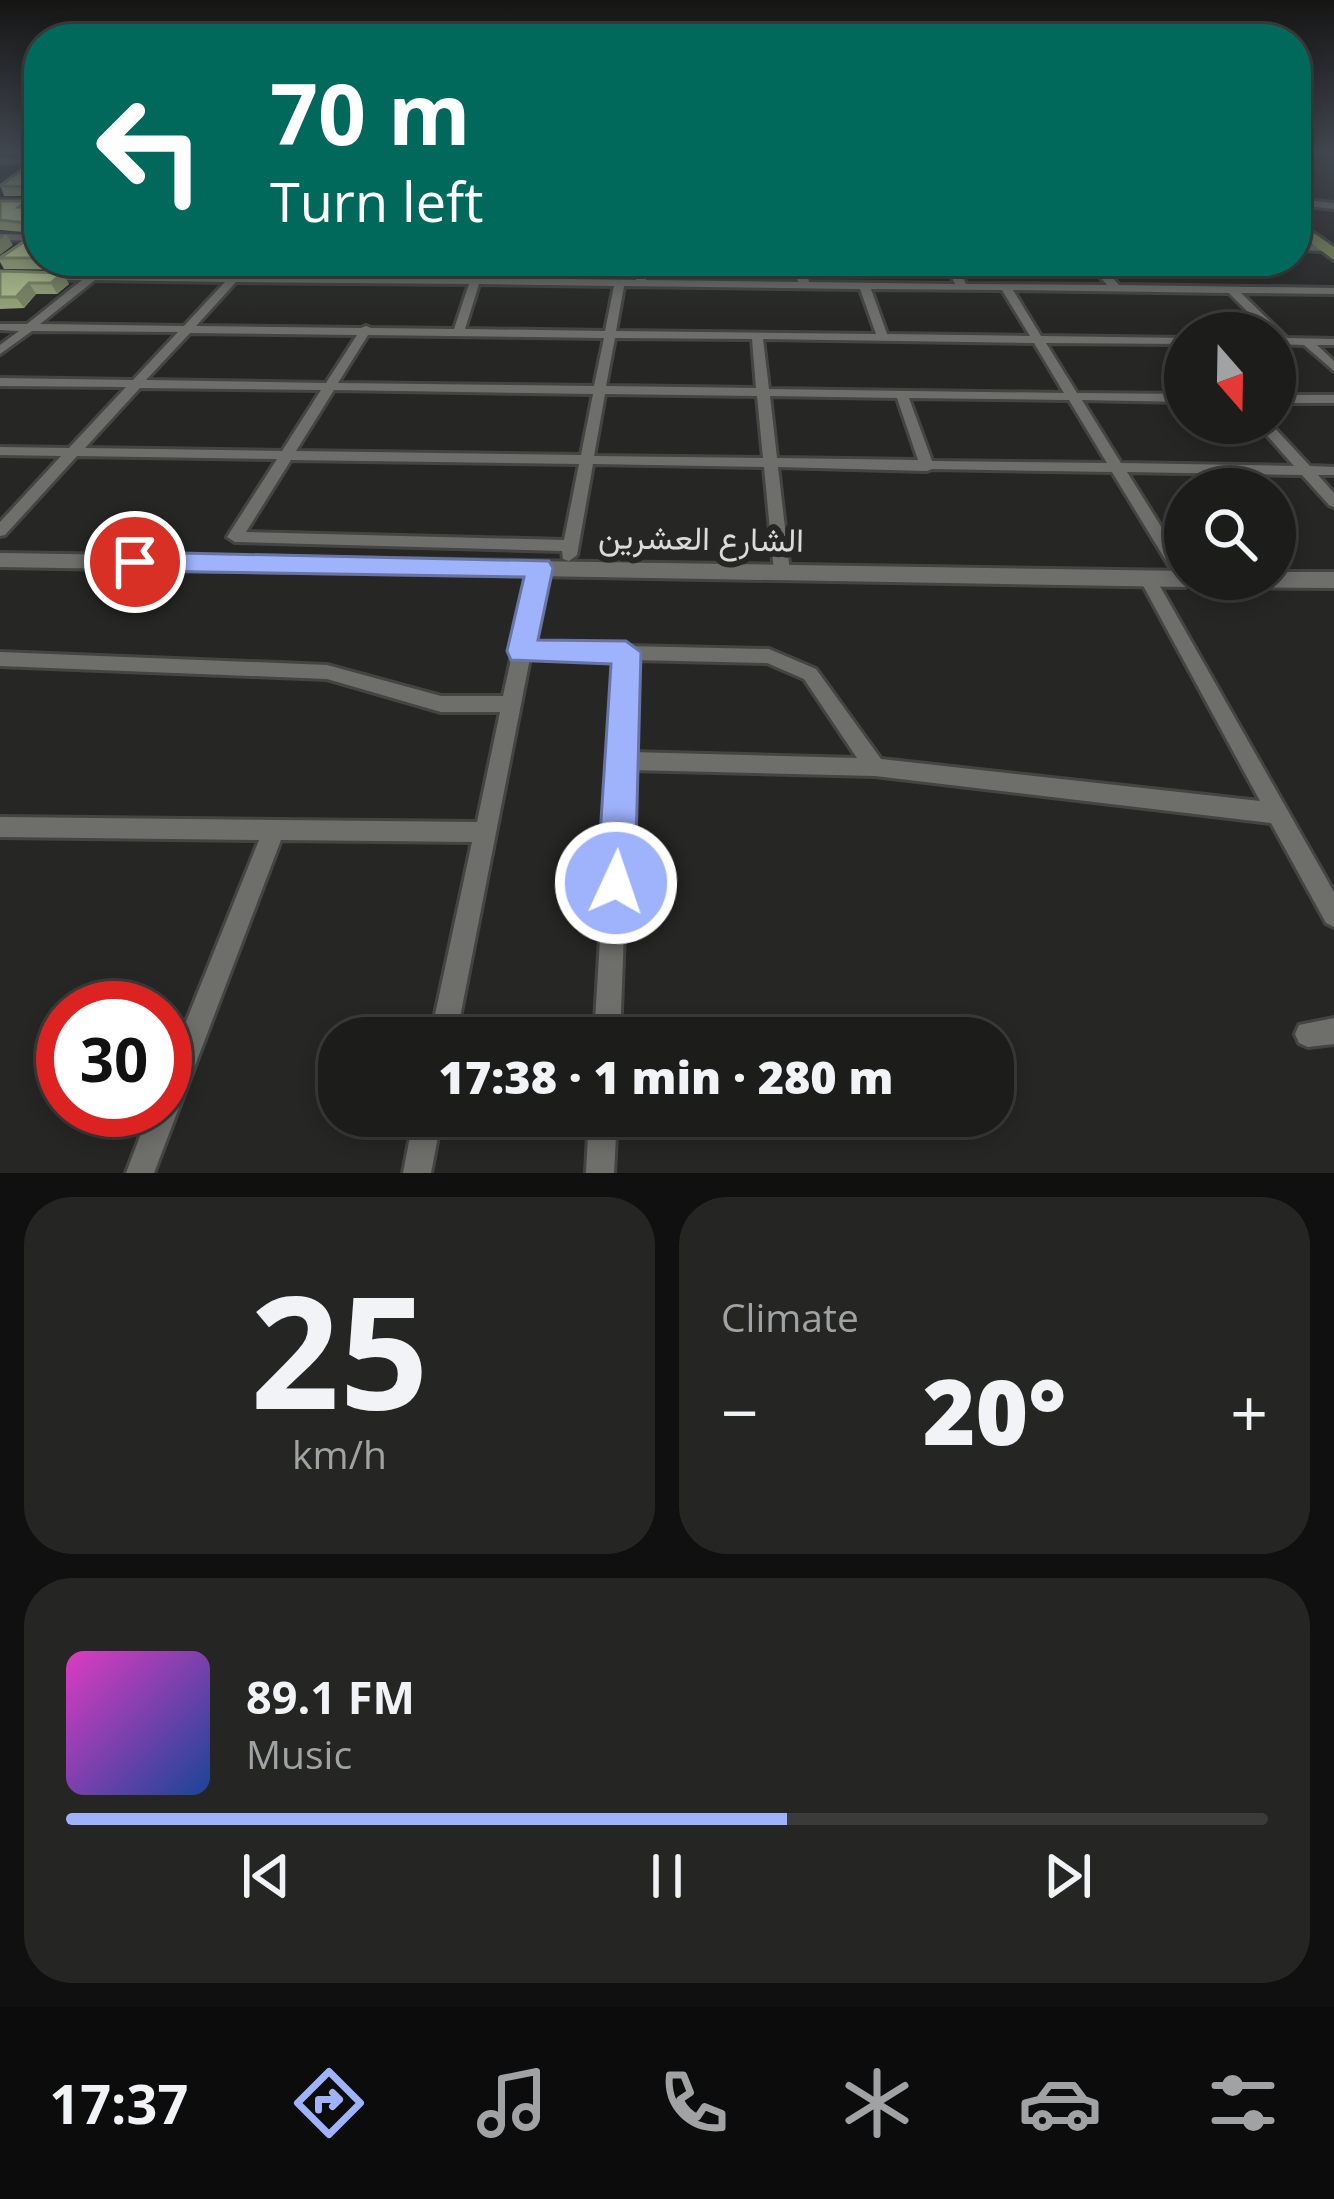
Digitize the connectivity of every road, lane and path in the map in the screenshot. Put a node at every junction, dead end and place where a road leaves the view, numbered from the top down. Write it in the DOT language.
graph roads {
  1 [pos="24,247"];
  2 [pos="19,250"];
  3 [pos="0,276"];
  4 [pos="236,276"];
  5 [pos="480,276"];
  6 [pos="642,276"];
  7 [pos="802,276"];
  8 [pos="957,276"];
  9 [pos="1105,276"];
  10 [pos="91,278"];
  11 [pos="232,280"];
  12 [pos="479,283"];
  13 [pos="804,284"];
  14 [pos="619,285"];
  15 [pos="641,285"];
  16 [pos="864,285"];
  17 [pos="962,286"];
  18 [pos="1006,288"];
  19 [pos="1117,290"];
  20 [pos="1232,290"];
  21 [pos="1334,291"];
  22 [pos="1253,312"];
  23 [pos="0,327"];
  24 [pos="29,328"];
  25 [pos="188,329"];
  26 [pos="366,329"];
  27 [pos="459,331"];
  28 [pos="609,332"];
  29 [pos="757,335"];
  30 [pos="882,335"];
  31 [pos="1034,337"];
  32 [pos="1164,340"];
  33 [pos="1296,341"];
  34 [pos="1306,341"];
  35 [pos="1334,342"];
  36 [pos="0,351"];
  37 [pos="1334,367"];
  38 [pos="0,382"];
  39 [pos="137,384"];
  40 [pos="329,386"];
  41 [pos="597,389"];
  42 [pos="764,392"];
  43 [pos="902,395"];
  44 [pos="1072,396"];
  45 [pos="1164,398"];
  46 [pos="1296,399"];
  47 [pos="1334,399"];
  48 [pos="1281,444"];
  49 [pos="0,451"];
  50 [pos="74,452"];
  51 [pos="283,456"];
  52 [pos="585,461"];
  53 [pos="771,462"];
  54 [pos="927,466"];
  55 [pos="1120,469"];
  56 [pos="1305,471"];
  57 [pos="1334,471"];
  58 [pos="1334,502"];
  59 [pos="0,531"];
  60 [pos="1164,543"];
  61 [pos="568,557"];
  62 [pos="0,560"];
  63 [pos="539,568"];
  64 [pos="782,572"];
  65 [pos="1147,578"];
  66 [pos="1164,578"];
  67 [pos="1296,580"];
  68 [pos="1334,580"];
  69 [pos="521,651"];
  70 [pos="626,652"];
  71 [pos="0,659"];
  72 [pos="510,704"];
  73 [pos="622,761"];
  74 [pos="875,767"];
  75 [pos="1274,814"];
  76 [pos="0,826"];
  77 [pos="274,829"];
  78 [pos="483,832"];
  79 [pos="1334,914"];
  80 [pos="447,1017"];
  81 [pos="608,1017"];
  82 [pos="192,1040"];
  83 [pos="154,1137"];
  84 [pos="424,1137"];
  85 [pos="602,1137"];
  86 [pos="140,1173"];
  87 [pos="417,1173"];
  88 [pos="600,1173"];
  1 -- 2 [label="street"];
  3 -- 10 [label="street"];
  4 -- 11 [label="street"];
  5 -- 12 [label="street"];
  6 -- 15 [label="street"];
  7 -- 13 [label="street"];
  8 -- 17 [label="street"];
  9 -- 19 [label="street"];
  10 -- 11 [label="street"];
  10 -- 24 [label="street"];
  11 -- 12 [label="street"];
  11 -- 25 [label="street"];
  12 -- 14 [label="street"];
  12 -- 27 [label="street"];
  13 -- 15 [label="street"];
  13 -- 16 [label="street"];
  14 -- 15 [label="street"];
  14 -- 28 [label="street"];
  16 -- 17 [label="street"];
  16 -- 30 [label="street"];
  17 -- 18 [label="street"];
  18 -- 19 [label="street"];
  18 -- 31 [label="street"];
  19 -- 20 [label="street"];
  20 -- 21 [label="street"];
  20 -- 22 [label="street"];
  23 -- 24 [label="street"];
  24 -- 25 [label="street"];
  24 -- 36 [label="street"];
  25 -- 26 [label="street"];
  25 -- 39 [label="street"];
  26 -- 27 [label="street"];
  26 -- 40 [label="street"];
  27 -- 28 [label="street"];
  28 -- 29 [label="street"];
  28 -- 41 [label="street"];
  29 -- 30 [label="street"];
  29 -- 42 [label="street"];
  30 -- 31 [label="street"];
  31 -- 32 [label="street"];
  31 -- 44 [label="street"];
  33 -- 34 [label="street"];
  34 -- 35 [label="street"];
  34 -- 37 [label="street"];
  38 -- 39 [label="street"];
  39 -- 40 [label="street"];
  39 -- 50 [label="street"];
  40 -- 41 [label="street"];
  40 -- 51 [label="street"];
  41 -- 42 [label="street"];
  41 -- 52 [label="street"];
  42 -- 43 [label="street"];
  42 -- 53 [label="street"];
  43 -- 44 [label="street"];
  43 -- 54 [label="street"];
  44 -- 45 [label="street"];
  44 -- 55 [label="street"];
  46 -- 47 [label="street"];
  48 -- 56 [label="street"];
  49 -- 50 [label="street"];
  50 -- 51 [label="street"];
  50 -- 59 [label="street"];
  51 -- 52 [label="street"];
  51 -- 61 [label="street"];
  52 -- 53 [label="street"];
  52 -- 61 [label="street"];
  53 -- 54 [label="street"];
  53 -- 64 [label="street"];
  54 -- 55 [label="street"];
  55 -- 56 [label="street"];
  55 -- 60 [label="street"];
  56 -- 57 [label="street"];
  56 -- 58 [label="street"];
  61 -- 63 [label="street, الشارع العشرين"];
  61 -- 64 [label="street, الشارع العشرين"];
  62 -- 63 [label="street, الشارع العشرين"];
  63 -- 69 [label="street"];
  64 -- 65 [label="street, الشارع العشرين"];
  65 -- 66 [label="street, الشارع العشرين"];
  65 -- 75 [label="street"];
  67 -- 68 [label="street"];
  69 -- 70 [label="street"];
  69 -- 72 [label="street"];
  70 -- 73 [label="street"];
  70 -- 74 [label="street"];
  71 -- 72 [label="street"];
  72 -- 78 [label="street"];
  73 -- 74 [label="street"];
  73 -- 81 [label="street"];
  74 -- 75 [label="street"];
  75 -- 79 [label="street"];
  76 -- 77 [label="street"];
  77 -- 78 [label="street"];
  77 -- 82 [label="street"];
  78 -- 80 [label="street"];
  83 -- 86 [label="street"];
  84 -- 87 [label="street"];
  85 -- 88 [label="street"];
}
